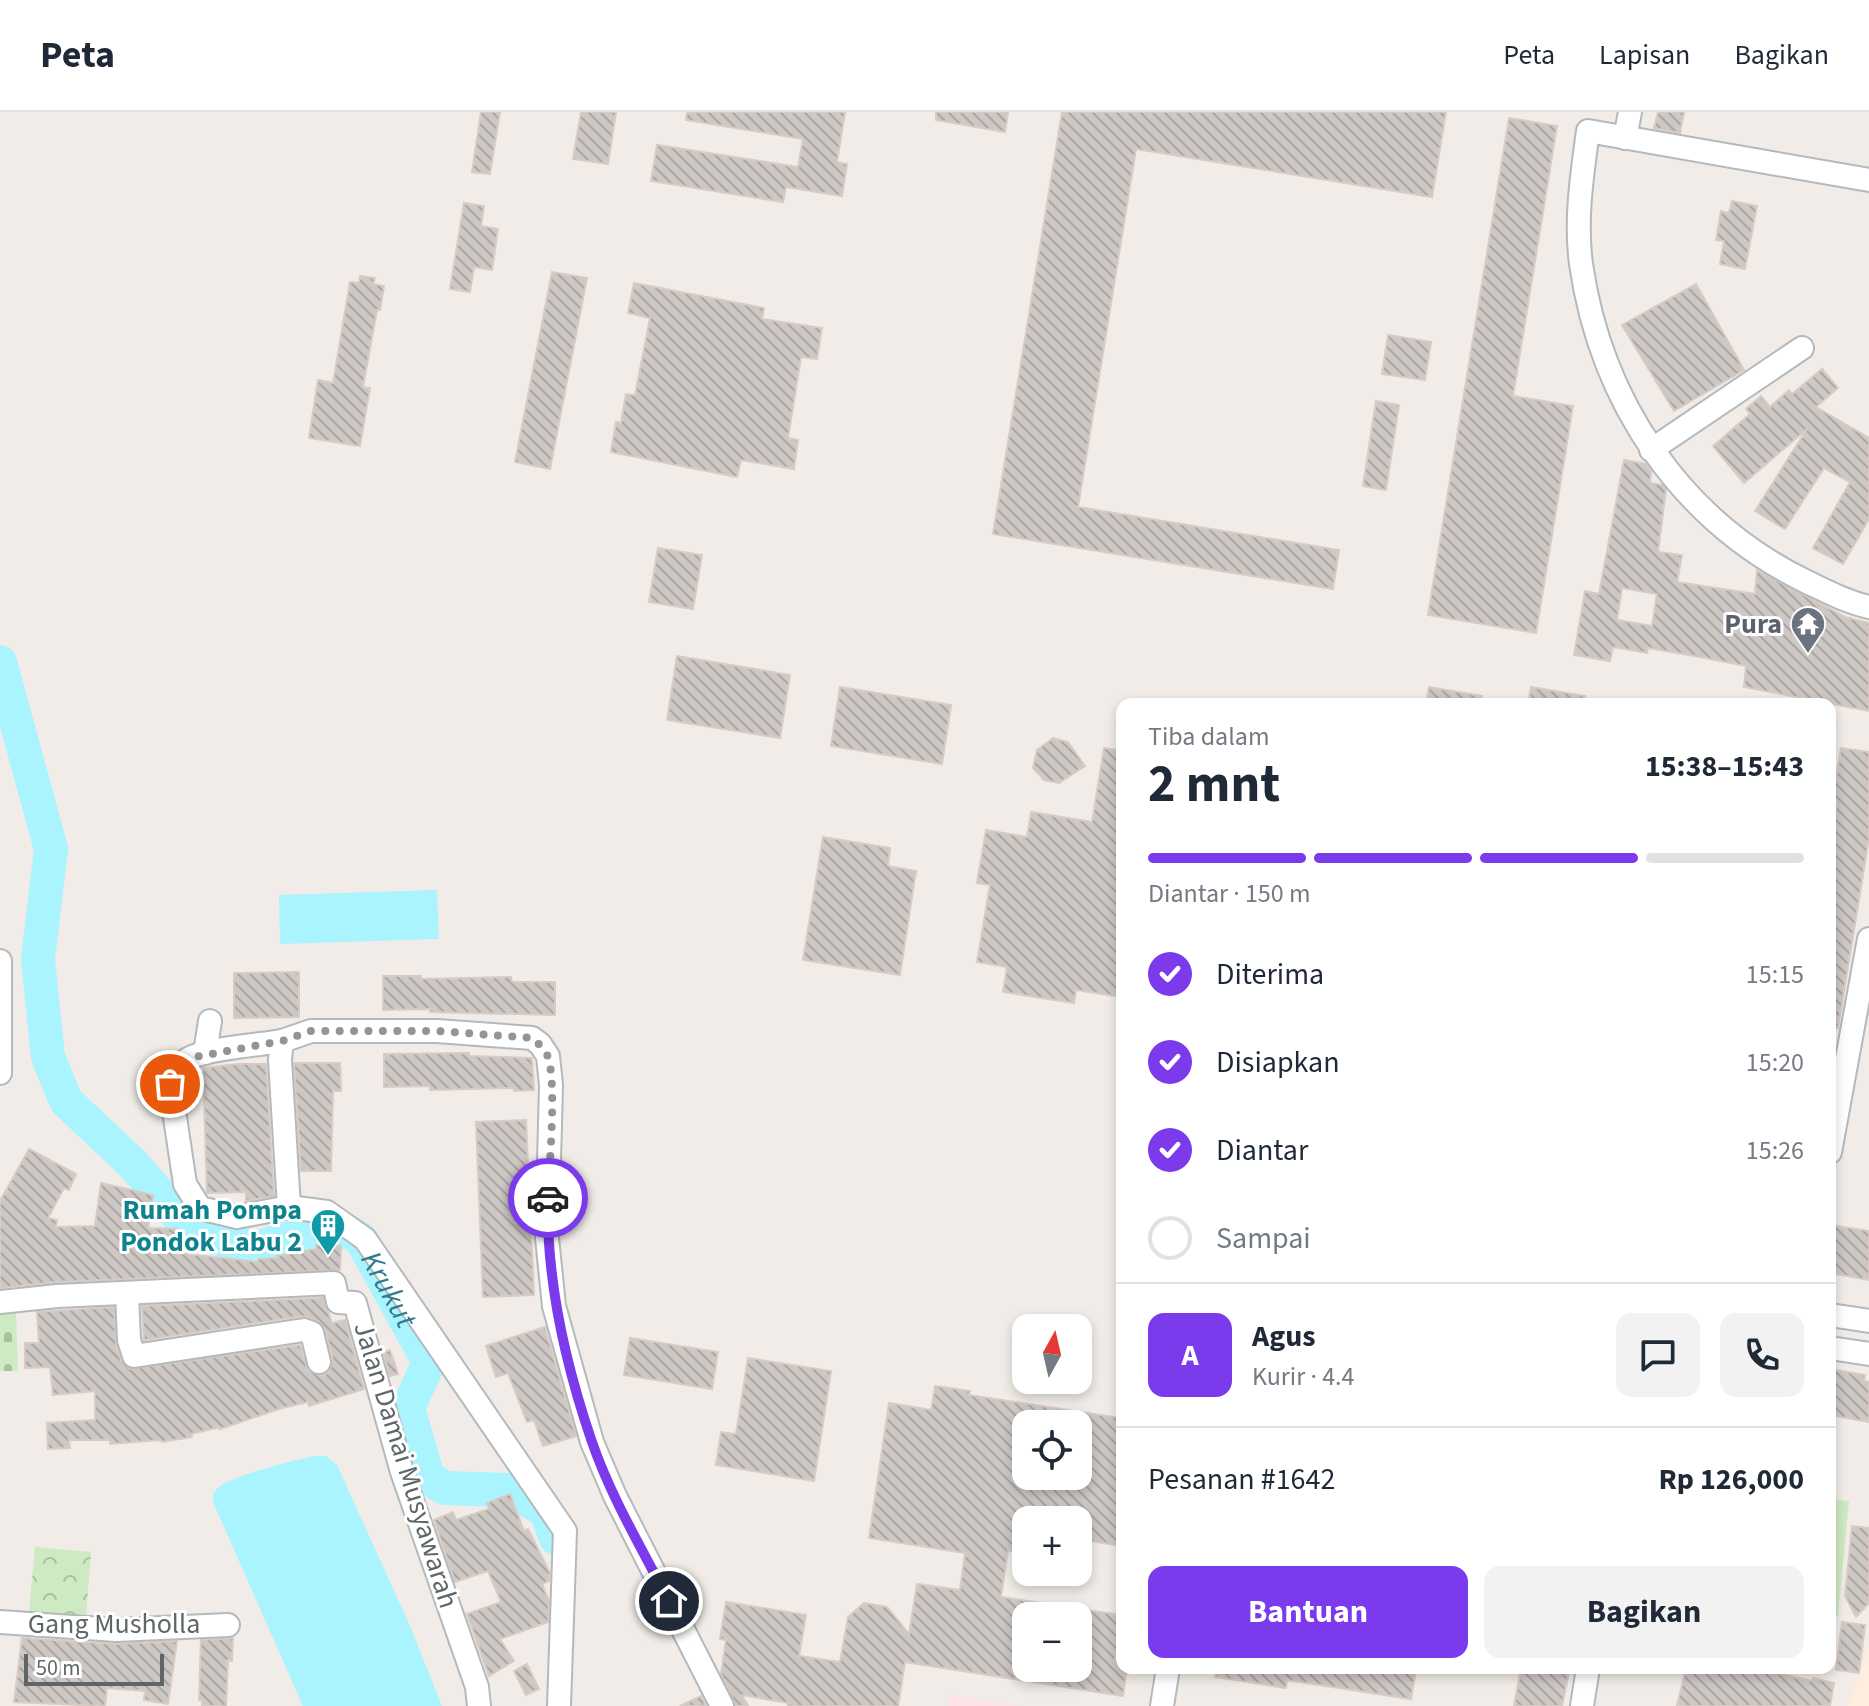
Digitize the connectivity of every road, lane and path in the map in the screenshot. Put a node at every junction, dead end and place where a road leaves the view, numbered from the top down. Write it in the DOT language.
graph roads {
  1 [pos="1630,112"];
  2 [pos="1625,138"];
  3 [pos="1869,180"];
  4 [pos="1802,348"];
  5 [pos="1651,450"];
  6 [pos="1869,607"];
  7 [pos="1869,939"];
  8 [pos="0,961"];
  9 [pos="210,1021"];
  10 [pos="282,1041"];
  11 [pos="205,1053"];
  12 [pos="0,1071"];
  13 [pos="1836,1119"];
  14 [pos="289,1207"];
  15 [pos="127,1294"];
  16 [pos="0,1302"];
  17 [pos="1836,1316"];
  18 [pos="1869,1321"];
  19 [pos="1836,1349"];
  20 [pos="1869,1354"];
  21 [pos="319,1362"];
  22 [pos="0,1622"];
  23 [pos="228,1625"];
  24 [pos="1167,1674"];
  25 [pos="1587,1674"];
  26 [pos="479,1706"];
  27 [pos="559,1706"];
  28 [pos="722,1706"];
  29 [pos="1162,1706"];
  30 [pos="1582,1706"];
  1 -- 2 [label="street"];
  2 -- 3 [label="street"];
  2 -- 5 [label="street"];
  4 -- 5 [label="street"];
  5 -- 6 [label="street"];
  7 -- 13 [label="street"];
  8 -- 12 [label="street"];
  9 -- 11 [label="street"];
  10 -- 11 [label="street"];
  10 -- 14 [label="street"];
  10 -- 28 [label="street"];
  11 -- 14 [label="street"];
  14 -- 27 [label="street"];
  15 -- 16 [label="street, Jalan Damai Musyawarah"];
  15 -- 21 [label="street"];
  15 -- 26 [label="street, Jalan Damai Musyawarah"];
  17 -- 18 [label="street"];
  19 -- 20 [label="street"];
  22 -- 23 [label="street, Gang Musholla"];
  24 -- 29 [label="street"];
  25 -- 30 [label="street"];
}
